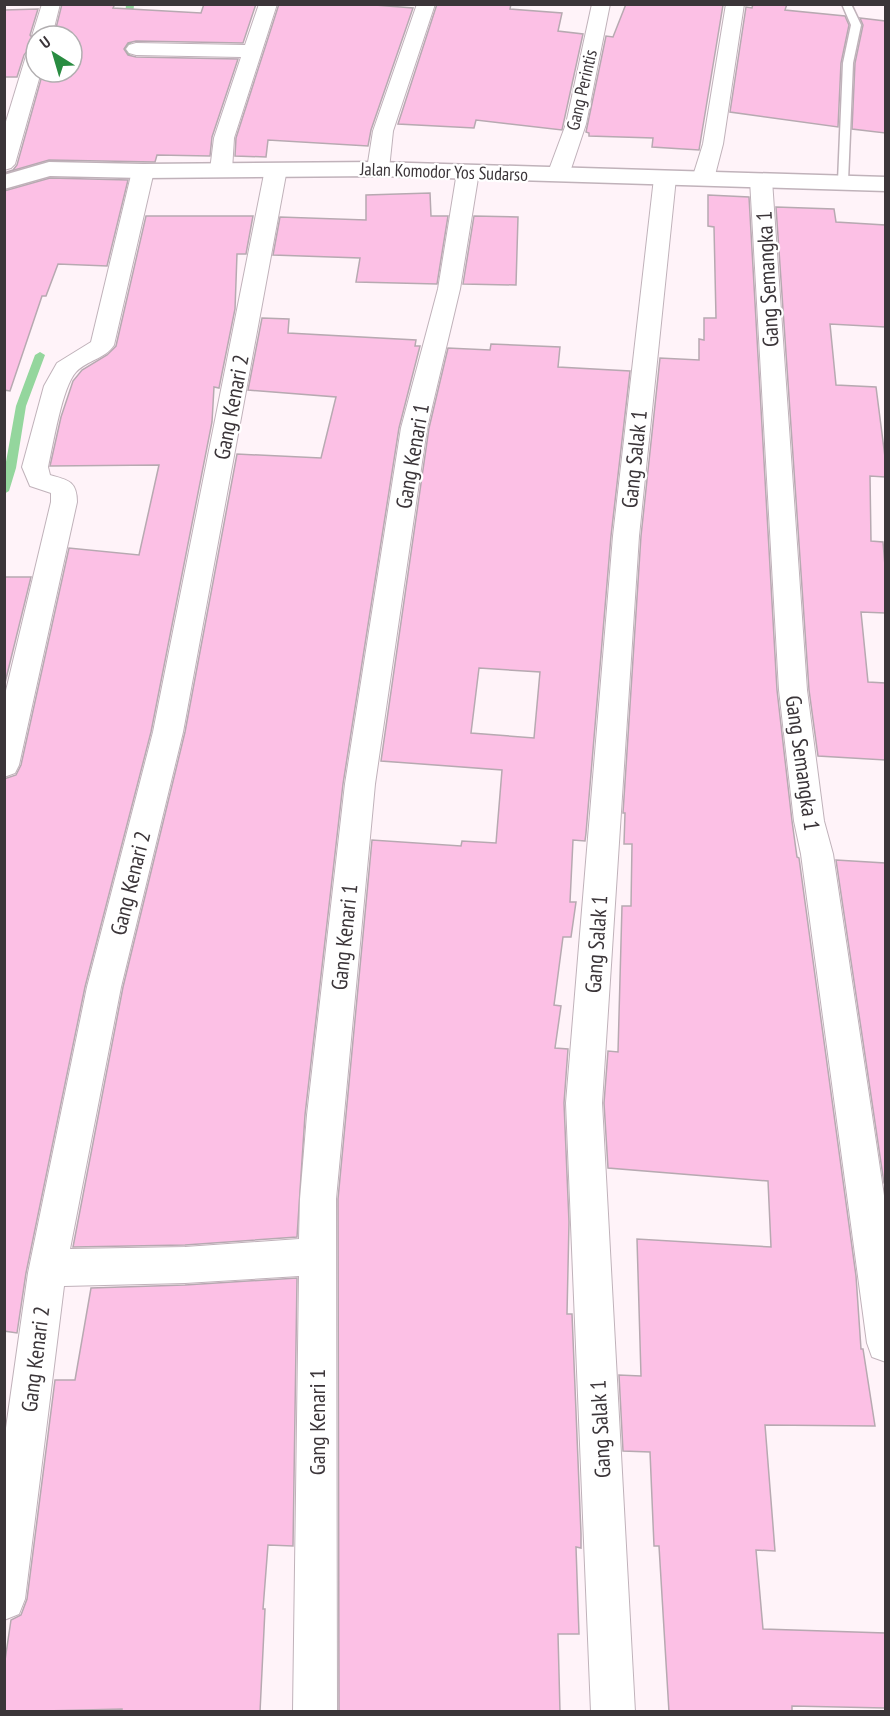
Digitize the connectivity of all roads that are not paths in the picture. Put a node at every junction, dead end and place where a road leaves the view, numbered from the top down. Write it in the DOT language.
graph roads {
  1 [pos="51,4"];
  2 [pos="268,4"];
  3 [pos="426,4"];
  4 [pos="601,4"];
  5 [pos="735,4"];
  6 [pos="846,4"];
  7 [pos="45,24"];
  8 [pos="136,49"];
  9 [pos="253,51"];
  10 [pos="28,84"];
  11 [pos="4,164"];
  12 [pos="378,169"];
  13 [pos="221,170"];
  14 [pos="276,170"];
  15 [pos="143,171"];
  16 [pos="468,172"];
  17 [pos="558,175"];
  18 [pos="665,178"];
  19 [pos="703,179"];
  20 [pos="761,180"];
  21 [pos="843,181"];
  22 [pos="4,182"];
  23 [pos="885,184"];
  24 [pos="4,765"];
  25 [pos="318,1256"];
  26 [pos="48,1268"];
  27 [pos="885,1343"];
  28 [pos="4,1599"];
  29 [pos="315,1712"];
  30 [pos="613,1712"];
  1 -- 7 [label="street"];
  2 -- 9 [label="street"];
  3 -- 12 [label="street"];
  4 -- 17 [label="street, Gang Perintis"];
  5 -- 19 [label="street"];
  6 -- 21 [label="lane"];
  8 -- 9 [label="street"];
  9 -- 13 [label="street"];
  10 -- 11 [label="street"];
  12 -- 14 [label="street, Jalan Komodor Yos Sudarso"];
  12 -- 16 [label="street, Jalan Komodor Yos Sudarso"];
  13 -- 14 [label="street, Jalan Komodor Yos Sudarso"];
  13 -- 15 [label="street, Jalan Komodor Yos Sudarso"];
  14 -- 26 [label="street, Gang Kenari 2"];
  15 -- 22 [label="street, Jalan Komodor Yos Sudarso"];
  15 -- 24 [label="street"];
  16 -- 17 [label="street, Jalan Komodor Yos Sudarso"];
  16 -- 25 [label="street, Gang Kenari 1"];
  17 -- 18 [label="street, Jalan Komodor Yos Sudarso"];
  18 -- 19 [label="street, Jalan Komodor Yos Sudarso"];
  18 -- 30 [label="street, Gang Salak 1"];
  19 -- 20 [label="street, Jalan Komodor Yos Sudarso"];
  20 -- 21 [label="street, Jalan Komodor Yos Sudarso"];
  20 -- 27 [label="street, Gang Semangka 1"];
  21 -- 23 [label="street, Jalan Komodor Yos Sudarso"];
  25 -- 26 [label="street"];
  25 -- 29 [label="street, Gang Kenari 1"];
  26 -- 28 [label="street, Gang Kenari 2"];
}
